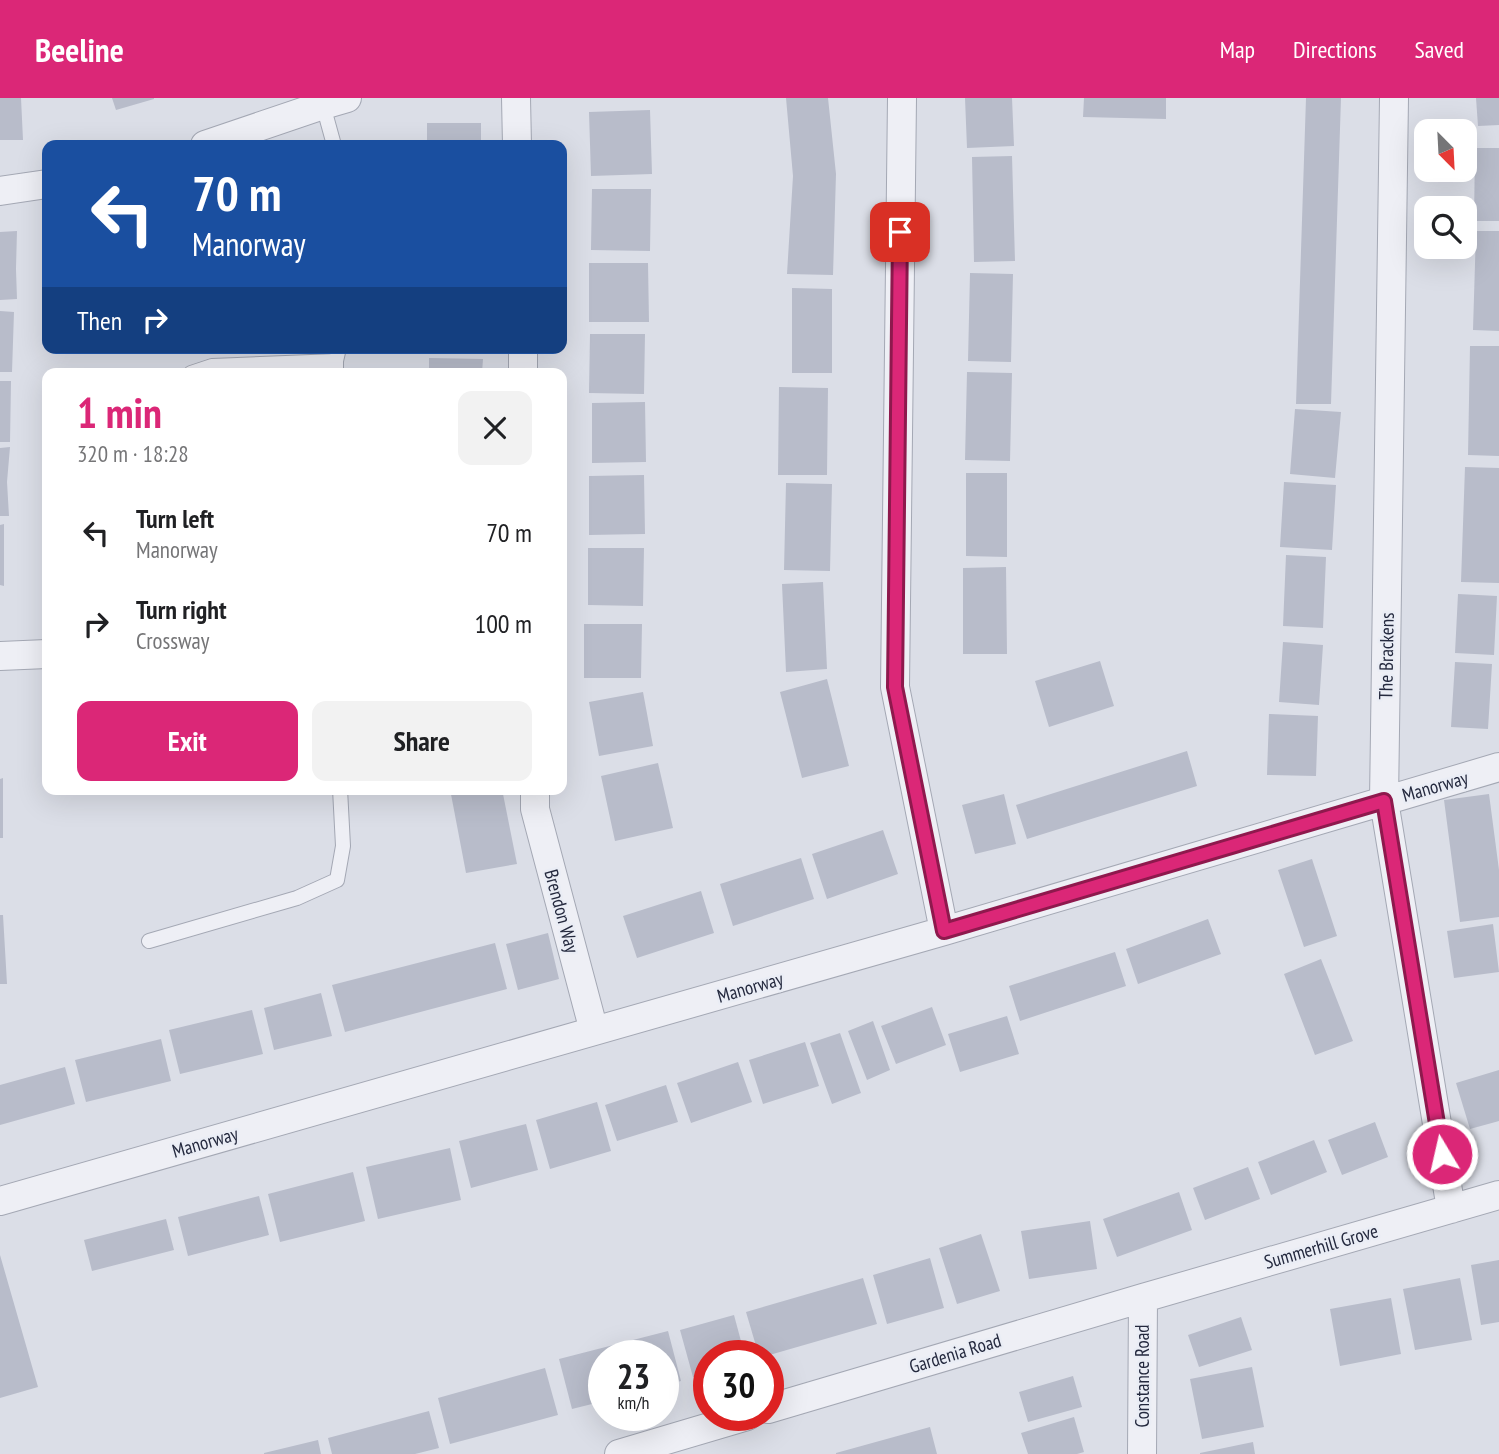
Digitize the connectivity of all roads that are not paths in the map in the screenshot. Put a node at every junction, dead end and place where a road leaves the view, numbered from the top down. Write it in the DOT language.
graph roads {
  1 [pos="516,98"];
  2 [pos="902,98"];
  3 [pos="1394,98"];
  4 [pos="335,101"];
  5 [pos="220,140"];
  6 [pos="334,140"];
  7 [pos="517,140"];
  8 [pos="42,185"];
  9 [pos="0,191"];
  10 [pos="337,361"];
  11 [pos="206,368"];
  12 [pos="42,654"];
  13 [pos="0,656"];
  14 [pos="1499,767"];
  15 [pos="340,795"];
  16 [pos="535,795"];
  17 [pos="1384,801"];
  18 [pos="944,931"];
  19 [pos="149,941"];
  20 [pos="594,1031"];
  21 [pos="1499,1195"];
  22 [pos="0,1201"];
  23 [pos="1451,1209"];
  24 [pos="1143,1297"];
  25 [pos="784,1404"];
  26 [pos="696,1431"];
  27 [pos="619,1454"];
  28 [pos="1142,1454"];
  1 -- 7 [label="street"];
  2 -- 18 [label="street"];
  3 -- 17 [label="street, The Brackens"];
  4 -- 5 [label="street"];
  4 -- 6 [label="lane"];
  8 -- 9 [label="street"];
  10 -- 11 [label="lane"];
  12 -- 13 [label="street"];
  14 -- 17 [label="street, Manorway"];
  15 -- 19 [label="lane"];
  16 -- 20 [label="street, Brendon Way"];
  17 -- 18 [label="street, Manorway"];
  17 -- 23 [label="street, The Brackens"];
  18 -- 20 [label="street, Manorway"];
  20 -- 22 [label="street, Manorway"];
  21 -- 23 [label="street, Summerhill Grove"];
  23 -- 24 [label="street, Summerhill Grove"];
  24 -- 25 [label="street, Gardenia Road"];
  24 -- 28 [label="street, Constance Road"];
  26 -- 27 [label="street"];
}
